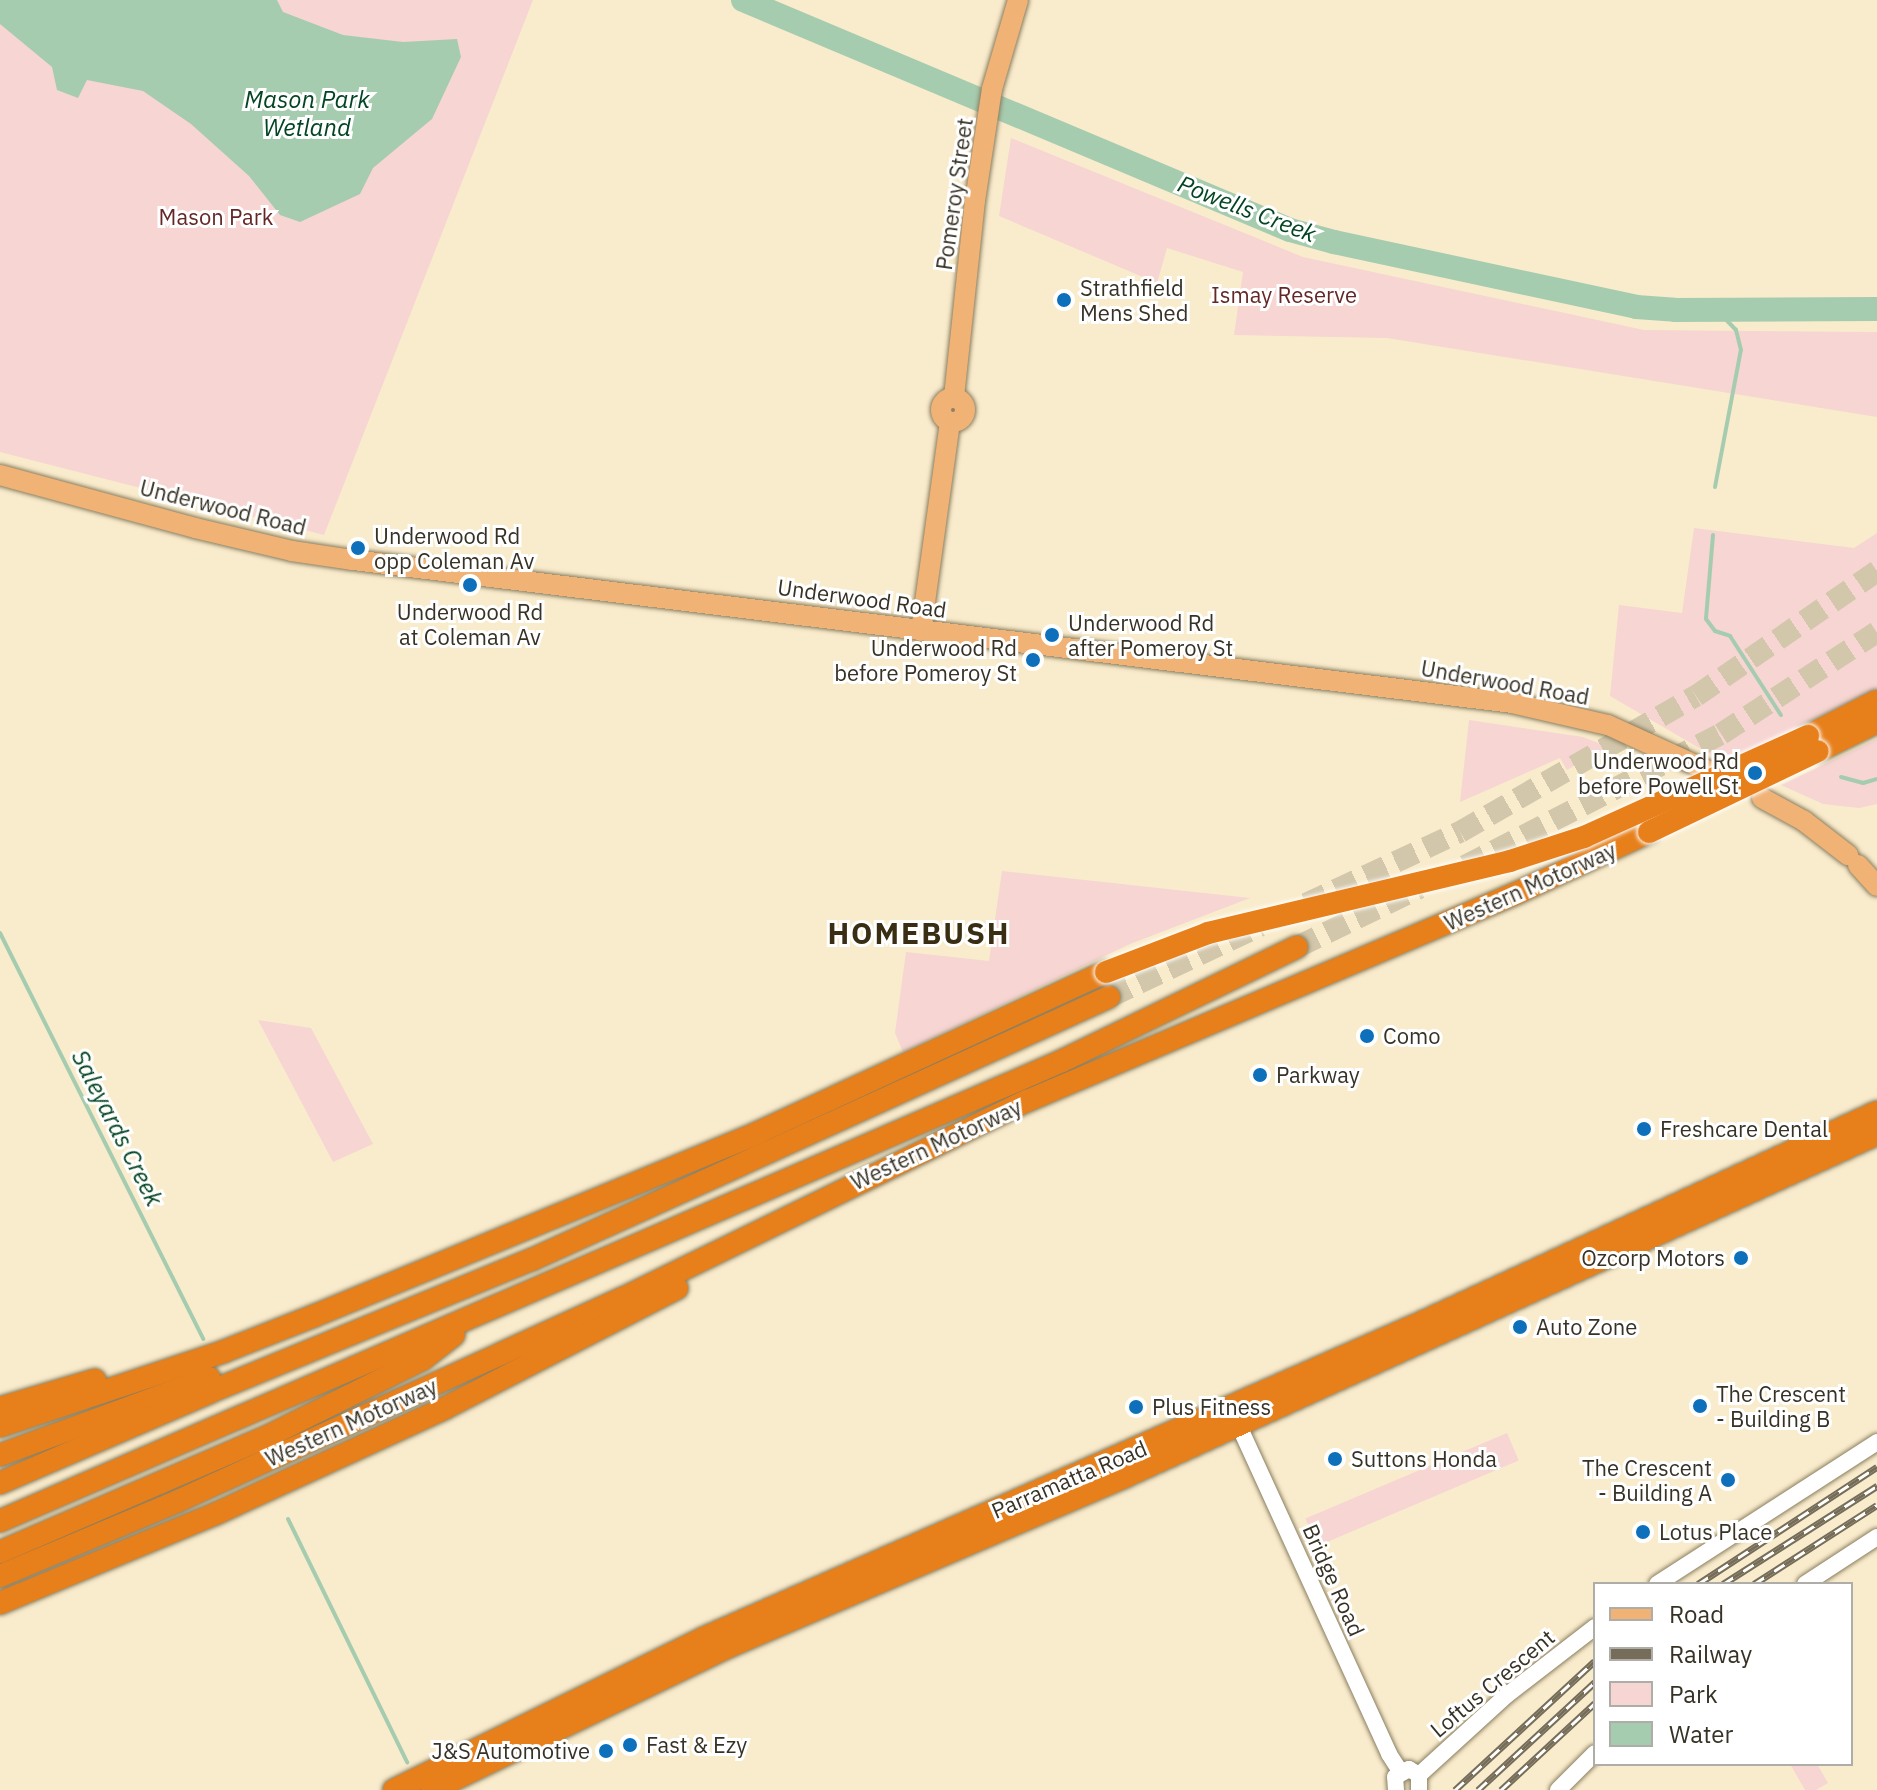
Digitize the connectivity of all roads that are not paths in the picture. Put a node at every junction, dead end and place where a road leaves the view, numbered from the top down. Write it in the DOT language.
graph roads {
  1 [pos="1018,0"];
  2 [pos="0,475"];
  3 [pos="921,631"];
  4 [pos="1877,701"];
  5 [pos="1877,722"];
  6 [pos="1813,744"];
  7 [pos="1713,773"];
  8 [pos="1762,798"];
  9 [pos="1877,886"];
  10 [pos="1297,947"];
  11 [pos="1109,997"];
  12 [pos="1877,1112"];
  13 [pos="1877,1134"];
  14 [pos="907,1157"];
  15 [pos="477,1317"];
  16 [pos="230,1360"];
  17 [pos="200,1371"];
  18 [pos="0,1408"];
  19 [pos="1234,1416"];
  20 [pos="0,1426"];
  21 [pos="1877,1442"];
  22 [pos="273,1446"];
  23 [pos="0,1455"];
  24 [pos="244,1459"];
  25 [pos="0,1483"];
  26 [pos="0,1521"];
  27 [pos="1877,1537"];
  28 [pos="0,1552"];
  29 [pos="0,1576"];
  30 [pos="1660,1582"];
  31 [pos="1808,1582"];
  32 [pos="0,1603"];
  33 [pos="1593,1629"];
  34 [pos="1593,1755"];
  35 [pos="1400,1771"];
  36 [pos="1419,1782"];
  37 [pos="394,1790"];
  38 [pos="432,1790"];
  39 [pos="1396,1790"];
  40 [pos="1558,1790"];
  1 -- 3 [label="main road, Pomeroy Street"];
  2 -- 3 [label="main road, Underwood Road"];
  3 -- 7 [label="main road, Underwood Road"];
  4 -- 6 [label="highway, Western Motorway"];
  5 -- 6 [label="highway, Western Motorway"];
  6 -- 14 [label="highway, Western Motorway, bridge"];
  6 -- 16 [label="highway, Western Motorway, bridge"];
  8 -- 9 [label="main road"];
  10 -- 15 [label="highway, Western Motorway"];
  11 -- 16 [label="highway"];
  12 -- 19 [label="highway, Parramatta Road"];
  13 -- 19 [label="highway, Parramatta Road"];
  14 -- 22 [label="highway, Western Motorway"];
  14 -- 32 [label="highway"];
  15 -- 22 [label="highway"];
  15 -- 26 [label="highway, Western Motorway"];
  16 -- 17 [label="highway"];
  16 -- 17 [label="highway"];
  17 -- 18 [label="highway"];
  17 -- 20 [label="highway"];
  17 -- 23 [label="highway"];
  17 -- 25 [label="highway"];
  19 -- 35 [label="street, Bridge Road"];
  19 -- 37 [label="highway, Parramatta Road"];
  19 -- 38 [label="highway, Parramatta Road"];
  21 -- 30 [label="street"];
  22 -- 24 [label="highway, Western Motorway"];
  24 -- 28 [label="highway"];
  24 -- 29 [label="highway, Western Motorway"];
  27 -- 31 [label="street"];
  33 -- 36 [label="street, Loftus Crescent"];
  34 -- 40 [label="street"];
  35 -- 36 [label="street"];
  35 -- 39 [label="street"];
}
